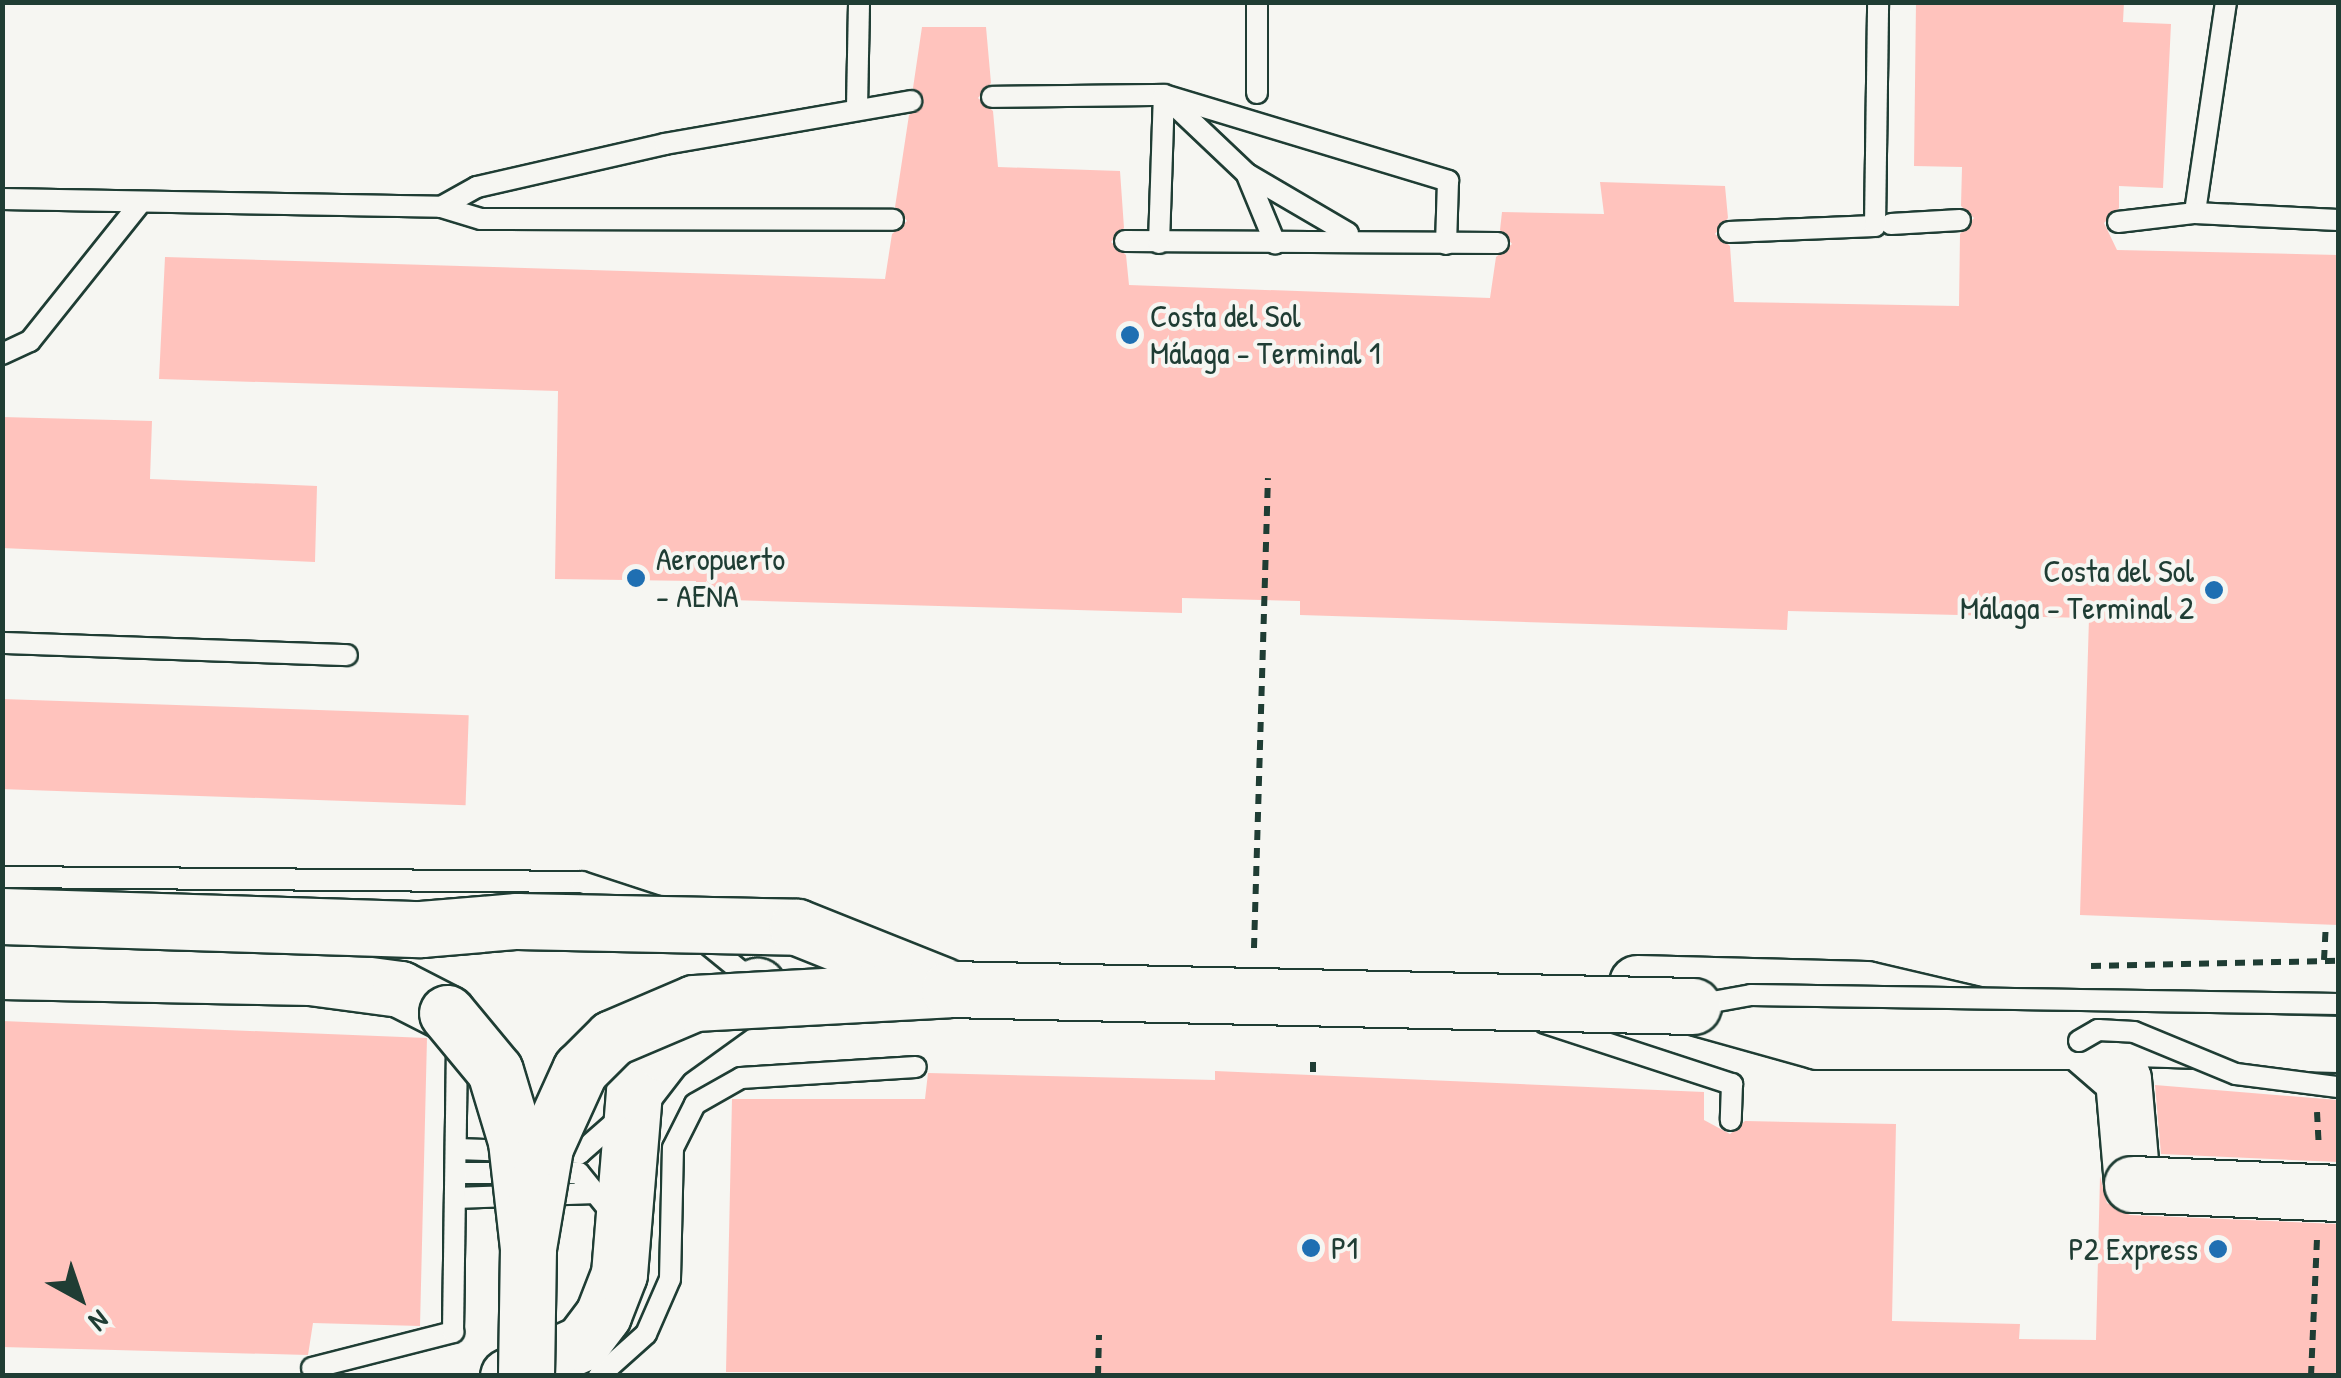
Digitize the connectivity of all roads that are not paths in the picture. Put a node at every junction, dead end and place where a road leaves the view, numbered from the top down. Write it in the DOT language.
graph roads {
  1 [pos="858,2"];
  2 [pos="1257,2"];
  3 [pos="1878,2"];
  4 [pos="2226,2"];
  5 [pos="1257,92"];
  6 [pos="1164,95"];
  7 [pos="992,97"];
  8 [pos="911,101"];
  9 [pos="857,108"];
  10 [pos="1247,174"];
  11 [pos="2,199"];
  12 [pos="142,202"];
  13 [pos="441,207"];
  14 [pos="2195,213"];
  15 [pos="894,220"];
  16 [pos="1960,220"];
  17 [pos="2338,220"];
  18 [pos="2118,222"];
  19 [pos="1890,224"];
  20 [pos="1729,232"];
  21 [pos="1124,241"];
  22 [pos="1387,242"];
  23 [pos="1159,243"];
  24 [pos="1276,243"];
  25 [pos="1498,243"];
  26 [pos="1446,244"];
  27 [pos="2,354"];
  28 [pos="2,643"];
  29 [pos="346,656"];
  30 [pos="2,877"];
  31 [pos="2,916"];
  32 [pos="2,971"];
  33 [pos="758,985"];
  34 [pos="949,988"];
  35 [pos="1479,1001"];
  36 [pos="2338,1004"];
  37 [pos="1693,1006"];
  38 [pos="427,1017"];
  39 [pos="2079,1041"];
  40 [pos="2338,1044"];
  41 [pos="916,1067"];
  42 [pos="2338,1087"];
  43 [pos="630,1108"];
  44 [pos="1731,1120"];
  45 [pos="456,1149"];
  46 [pos="456,1173"];
  47 [pos="2338,1193"];
  48 [pos="455,1198"];
  49 [pos="608,1209"];
  50 [pos="528,1248"];
  51 [pos="312,1368"];
  52 [pos="508,1376"];
  53 [pos="526,1376"];
  54 [pos="598,1376"];
  1 -- 9 [label="lane"];
  2 -- 5 [label="lane"];
  3 -- 20 [label="lane"];
  4 -- 14 [label="lane"];
  6 -- 7 [label="lane"];
  6 -- 10 [label="lane"];
  6 -- 23 [label="lane"];
  6 -- 26 [label="lane"];
  8 -- 9 [label="lane"];
  9 -- 13 [label="lane"];
  10 -- 22 [label="lane"];
  10 -- 24 [label="lane"];
  11 -- 12 [label="lane"];
  12 -- 13 [label="lane"];
  12 -- 27 [label="lane"];
  13 -- 15 [label="lane"];
  14 -- 17 [label="lane"];
  14 -- 18 [label="lane"];
  16 -- 19 [label="lane"];
  21 -- 23 [label="lane"];
  22 -- 24 [label="lane"];
  22 -- 26 [label="lane"];
  23 -- 24 [label="lane"];
  25 -- 26 [label="lane"];
  28 -- 29 [label="lane"];
  30 -- 33 [label="lane"];
  31 -- 34 [label="street, bridge"];
  32 -- 50 [label="street, bridge"];
  33 -- 40 [label="street"];
  33 -- 43 [label="street"];
  34 -- 35 [label="street, bridge"];
  34 -- 50 [label="street, bridge"];
  35 -- 37 [label="street, bridge"];
  35 -- 44 [label="lane, bridge"];
  36 -- 37 [label="lane, bridge"];
  37 -- 39 [label="street"];
  38 -- 45 [label="lane"];
  39 -- 42 [label="lane, bridge"];
  39 -- 47 [label="street, bridge"];
  41 -- 54 [label="lane"];
  43 -- 45 [label="lane"];
  43 -- 49 [label="street"];
  45 -- 46 [label="lane"];
  46 -- 48 [label="lane"];
  46 -- 49 [label="lane"];
  48 -- 49 [label="lane"];
  48 -- 51 [label="lane"];
  49 -- 52 [label="street"];
  50 -- 53 [label="street, bridge"];
}
